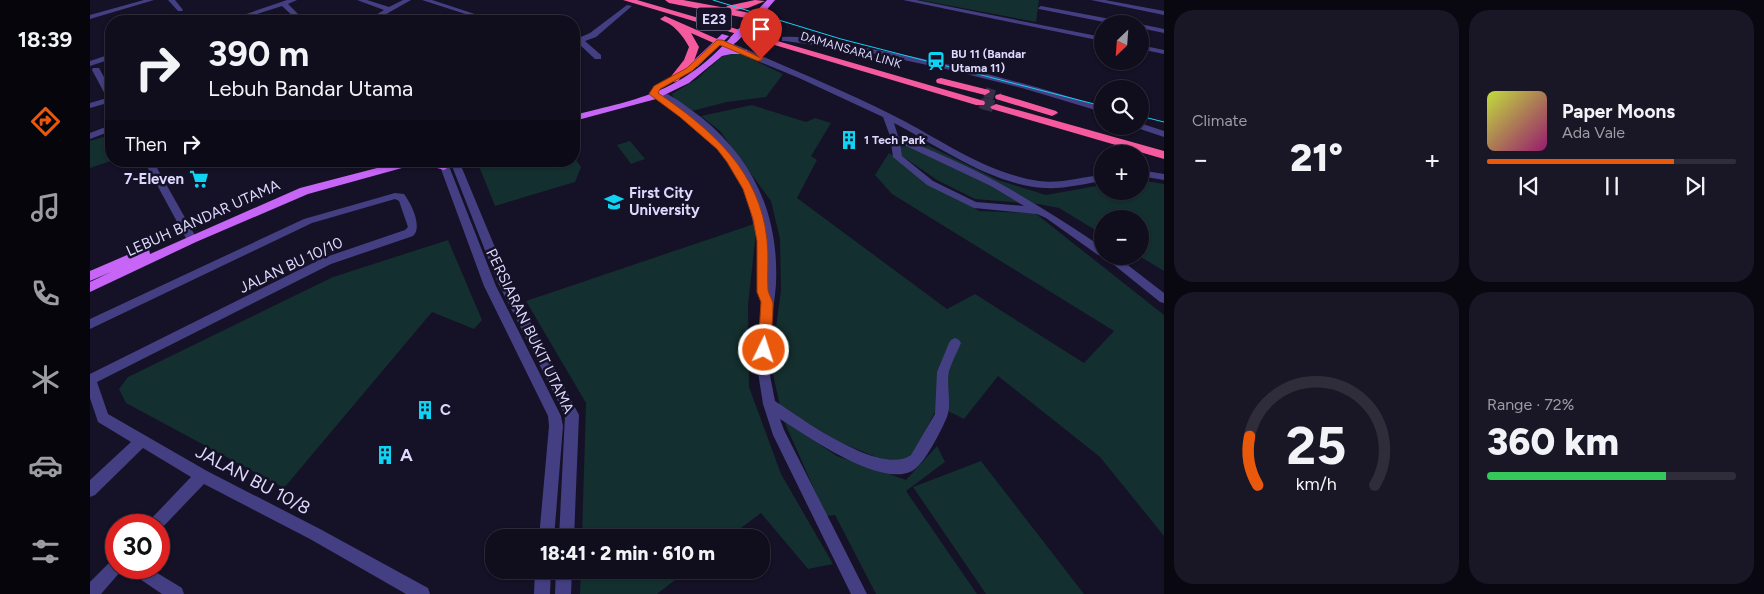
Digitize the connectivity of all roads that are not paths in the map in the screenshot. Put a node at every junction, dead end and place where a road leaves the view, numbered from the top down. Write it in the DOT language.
graph roads {
  1 [pos="150,0"];
  2 [pos="171,0"];
  3 [pos="294,0"];
  4 [pos="360,0"];
  5 [pos="408,0"];
  6 [pos="425,0"];
  7 [pos="643,0"];
  8 [pos="669,0"];
  9 [pos="771,0"];
  10 [pos="906,0"];
  11 [pos="1094,0"];
  12 [pos="615,1"];
  13 [pos="761,1"];
  14 [pos="628,3"];
  15 [pos="284,4"];
  16 [pos="708,8"];
  17 [pos="1041,8"];
  18 [pos="180,10"];
  19 [pos="390,10"];
  20 [pos="259,12"];
  21 [pos="1164,13"];
  22 [pos="249,15"];
  23 [pos="262,15"];
  24 [pos="296,15"];
  25 [pos="380,15"];
  26 [pos="474,15"];
  27 [pos="90,17"];
  28 [pos="751,17"];
  29 [pos="1094,18"];
  30 [pos="668,20"];
  31 [pos="1149,28"];
  32 [pos="1164,31"];
  33 [pos="1094,37"];
  34 [pos="785,39"];
  35 [pos="580,41"];
  36 [pos="727,41"];
  37 [pos="580,44"];
  38 [pos="1149,49"];
  39 [pos="744,52"];
  40 [pos="1164,52"];
  41 [pos="718,55"];
  42 [pos="598,57"];
  43 [pos="860,59"];
  44 [pos="105,60"];
  45 [pos="93,67"];
  46 [pos="105,76"];
  47 [pos="101,78"];
  48 [pos="674,79"];
  49 [pos="105,86"];
  50 [pos="985,92"];
  51 [pos="658,94"];
  52 [pos="105,100"];
  53 [pos="980,103"];
  54 [pos="90,106"];
  55 [pos="1094,109"];
  56 [pos="580,110"];
  57 [pos="1094,110"];
  58 [pos="580,116"];
  59 [pos="887,116"];
  60 [pos="1149,126"];
  61 [pos="1149,128"];
  62 [pos="1164,129"];
  63 [pos="105,130"];
  64 [pos="913,130"];
  65 [pos="1164,134"];
  66 [pos="90,136"];
  67 [pos="894,136"];
  68 [pos="1164,146"];
  69 [pos="1164,155"];
  70 [pos="151,167"];
  71 [pos="367,167"];
  72 [pos="394,167"];
  73 [pos="448,167"];
  74 [pos="449,167"];
  75 [pos="1149,174"];
  76 [pos="1164,177"];
  77 [pos="1094,179"];
  78 [pos="1038,210"];
  79 [pos="190,236"];
  80 [pos="1094,246"];
  81 [pos="1120,265"];
  82 [pos="90,276"];
  83 [pos="90,287"];
  84 [pos="1164,299"];
  85 [pos="90,324"];
  86 [pos="955,343"];
  87 [pos="90,379"];
  88 [pos="770,404"];
  89 [pos="141,441"];
  90 [pos="202,476"];
  91 [pos="90,490"];
  92 [pos="166,514"];
  93 [pos="547,529"];
  94 [pos="566,529"];
  95 [pos="105,578"];
  96 [pos="153,579"];
  97 [pos="543,579"];
  98 [pos="564,579"];
  99 [pos="90,594"];
  100 [pos="176,594"];
  101 [pos="422,594"];
  102 [pos="542,594"];
  103 [pos="563,594"];
  104 [pos="859,594"];
  1 -- 27 [label="street"];
  2 -- 18 [label="street"];
  3 -- 15 [label="street"];
  4 -- 19 [label="street"];
  5 -- 19 [label="street"];
  6 -- 26 [label="street"];
  7 -- 34 [label="highway, DAMANSARA LINK / E23"];
  8 -- 16 [label="highway"];
  9 -- 28 [label="main road"];
  10 -- 33 [label="street"];
  11 -- 21 [label="street"];
  12 -- 14 [label="highway"];
  13 -- 16 [label="highway"];
  13 -- 28 [label="main road"];
  14 -- 30 [label="highway"];
  14 -- 35 [label="street"];
  14 -- 53 [label="highway, DAMANSARA LINK / E23"];
  15 -- 20 [label="street"];
  15 -- 24 [label="street"];
  16 -- 28 [label="highway"];
  17 -- 29 [label="street"];
  19 -- 25 [label="street"];
  20 -- 22 [label="street"];
  20 -- 23 [label="street"];
  28 -- 36 [label="main road, bridge"];
  30 -- 36 [label="highway"];
  30 -- 48 [label="highway"];
  31 -- 32 [label="street"];
  34 -- 43 [label="highway, DAMANSARA LINK / E23"];
  34 -- 55 [label="street"];
  36 -- 39 [label="street"];
  36 -- 41 [label="main road"];
  36 -- 48 [label="main road"];
  37 -- 42 [label="street"];
  38 -- 40 [label="street"];
  39 -- 41 [label="main road"];
  39 -- 59 [label="street"];
  41 -- 51 [label="main road"];
  43 -- 50 [label="highway, DAMANSARA LINK / E23"];
  43 -- 57 [label="street"];
  44 -- 45 [label="street"];
  45 -- 47 [label="street"];
  46 -- 47 [label="street"];
  47 -- 49 [label="street"];
  48 -- 51 [label="main road"];
  51 -- 56 [label="main road"];
  51 -- 58 [label="main road"];
  51 -- 88 [label="street"];
  52 -- 54 [label="street"];
  59 -- 64 [label="street"];
  59 -- 67 [label="street"];
  60 -- 62 [label="street"];
  61 -- 65 [label="street"];
  63 -- 66 [label="street"];
  64 -- 67 [label="street"];
  64 -- 77 [label="street"];
  67 -- 78 [label="street"];
  67 -- 78 [label="street"];
  68 -- 69 [label="highway"];
  70 -- 79 [label="street"];
  71 -- 79 [label="main road, LEBUH BANDAR UTAMA"];
  72 -- 79 [label="main road, LEBUH BANDAR UTAMA"];
  73 -- 93 [label="street, PERSIARAN BUKIT UTAMA"];
  74 -- 94 [label="street, PERSIARAN BUKIT UTAMA"];
  75 -- 76 [label="street"];
  78 -- 80 [label="street"];
  79 -- 82 [label="main road, LEBUH BANDAR UTAMA"];
  79 -- 83 [label="main road, LEBUH BANDAR UTAMA"];
  81 -- 84 [label="street"];
  85 -- 87 [label="street, JALAN BU 10/10"];
  86 -- 88 [label="street"];
  87 -- 89 [label="street, JALAN BU 10/8"];
  88 -- 104 [label="street"];
  89 -- 90 [label="street, JALAN BU 10/8"];
  89 -- 91 [label="street"];
  90 -- 92 [label="street"];
  90 -- 101 [label="street, JALAN BU 10/8"];
  95 -- 99 [label="street"];
  96 -- 100 [label="street"];
  97 -- 102 [label="street"];
  98 -- 103 [label="street"];
}
